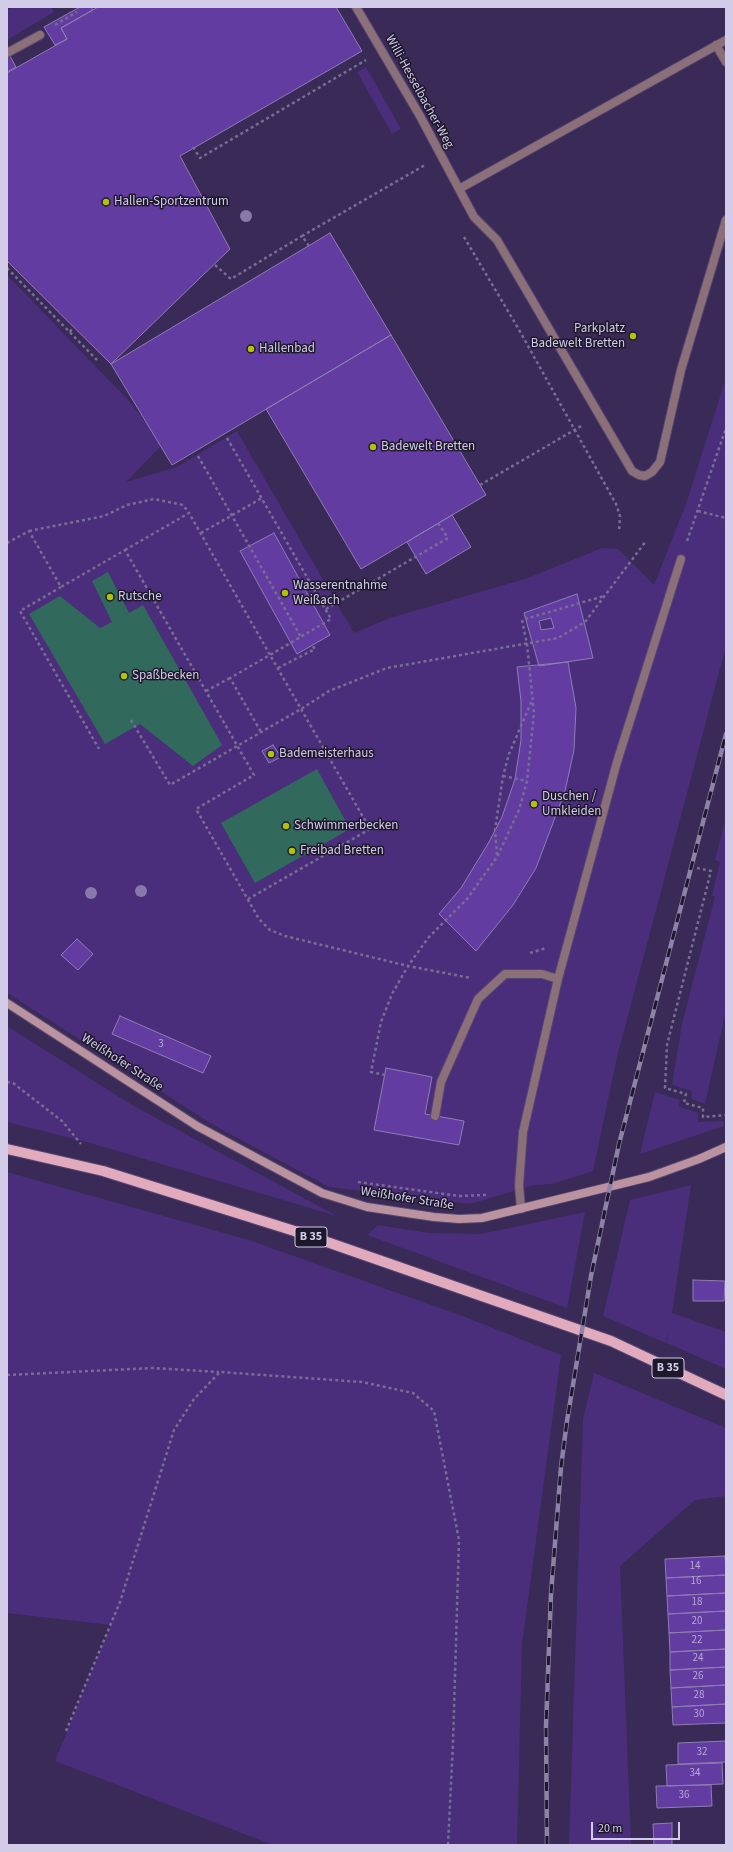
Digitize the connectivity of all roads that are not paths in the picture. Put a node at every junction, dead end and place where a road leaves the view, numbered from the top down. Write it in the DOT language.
graph roads {
  1 [pos="356,7"];
  2 [pos="40,35"];
  3 [pos="726,40"];
  4 [pos="716,45"];
  5 [pos="7,53"];
  6 [pos="726,62"];
  7 [pos="459,189"];
  8 [pos="726,220"];
  9 [pos="680,559"];
  10 [pos="558,979"];
  11 [pos="7,1003"];
  12 [pos="435,1116"];
  13 [pos="726,1147"];
  14 [pos="7,1149"];
  15 [pos="521,1209"];
  16 [pos="726,1395"];
  1 -- 7 [label="lane, Willi-Hesselbacher-Weg"];
  2 -- 5 [label="lane"];
  3 -- 4 [label="lane"];
  4 -- 6 [label="lane"];
  4 -- 7 [label="lane"];
  7 -- 8 [label="lane, Willi-Hesselbacher-Weg"];
  9 -- 10 [label="lane"];
  10 -- 12 [label="lane"];
  10 -- 15 [label="lane"];
  11 -- 15 [label="main road, Weißhofer Straße"];
  13 -- 15 [label="main road, Weißhofer Straße"];
  14 -- 16 [label="main road, B 35"];
}
